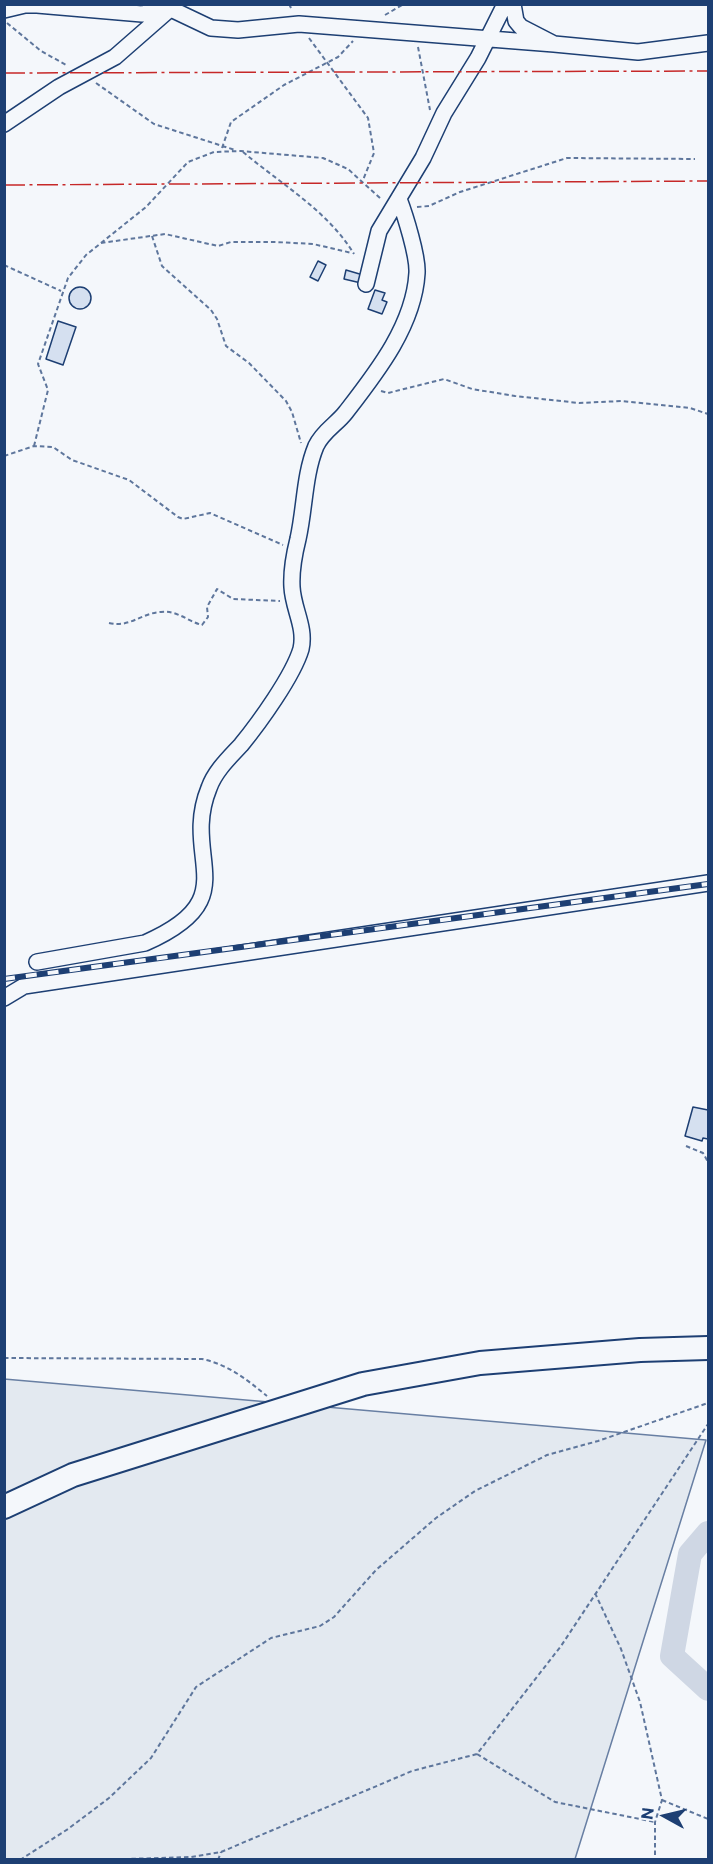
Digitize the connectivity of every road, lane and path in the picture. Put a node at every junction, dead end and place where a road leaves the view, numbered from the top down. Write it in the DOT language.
graph roads {
  1 [pos="505,4"];
  2 [pos="513,4"];
  3 [pos="173,7"];
  4 [pos="4,10"];
  5 [pos="4,21"];
  6 [pos="298,24"];
  7 [pos="365,28"];
  8 [pos="416,33"];
  9 [pos="487,39"];
  10 [pos="708,43"];
  11 [pos="554,44"];
  12 [pos="327,64"];
  13 [pos="83,75"];
  14 [pos="4,124"];
  15 [pos="434,136"];
  16 [pos="222,148"];
  17 [pos="241,151"];
  18 [pos="695,159"];
  19 [pos="363,180"];
  20 [pos="398,205"];
  21 [pos="152,236"];
  22 [pos="99,243"];
  23 [pos="354,254"];
  24 [pos="371,262"];
  25 [pos="4,265"];
  26 [pos="366,284"];
  27 [pos="61,291"];
  28 [pos="367,385"];
  29 [pos="708,414"];
  30 [pos="34,446"];
  31 [pos="4,456"];
  32 [pos="312,461"];
  33 [pos="293,551"];
  34 [pos="295,603"];
  35 [pos="109,623"];
  36 [pos="708,883"];
  37 [pos="37,962"];
  38 [pos="4,998"];
  39 [pos="686,1146"];
  40 [pos="708,1162"];
  41 [pos="708,1348"];
  42 [pos="4,1358"];
  43 [pos="708,1403"];
  44 [pos="283,1409"];
  45 [pos="708,1424"];
  46 [pos="4,1507"];
  47 [pos="595,1593"];
  48 [pos="477,1754"];
  49 [pos="662,1800"];
  50 [pos="708,1819"];
  51 [pos="655,1822"];
  52 [pos="221,1852"];
  53 [pos="21,1860"];
  54 [pos="94,1860"];
  55 [pos="218,1860"];
  56 [pos="655,1860"];
  1 -- 9 [label="street"];
  2 -- 11 [label="street"];
  3 -- 4 [label="street"];
  3 -- 6 [label="street"];
  3 -- 13 [label="street"];
  5 -- 13 [label="path"];
  6 -- 7 [label="street"];
  6 -- 12 [label="path"];
  7 -- 8 [label="street"];
  7 -- 12 [label="path"];
  8 -- 9 [label="street"];
  8 -- 15 [label="path"];
  9 -- 11 [label="street"];
  9 -- 15 [label="street"];
  10 -- 11 [label="street"];
  12 -- 16 [label="path"];
  12 -- 19 [label="path"];
  13 -- 14 [label="street"];
  13 -- 16 [label="path"];
  15 -- 20 [label="street"];
  16 -- 17 [label="path"];
  17 -- 19 [label="path"];
  17 -- 22 [label="path"];
  17 -- 23 [label="path"];
  18 -- 20 [label="path"];
  19 -- 20 [label="path"];
  20 -- 24 [label="street"];
  20 -- 28 [label="street"];
  21 -- 22 [label="path"];
  21 -- 23 [label="path"];
  21 -- 32 [label="path"];
  22 -- 27 [label="path"];
  23 -- 24 [label="path"];
  24 -- 26 [label="street"];
  25 -- 27 [label="path"];
  27 -- 30 [label="path"];
  28 -- 29 [label="path"];
  28 -- 32 [label="street"];
  30 -- 31 [label="path"];
  30 -- 33 [label="path"];
  32 -- 33 [label="street"];
  33 -- 34 [label="street"];
  34 -- 35 [label="path"];
  34 -- 37 [label="street"];
  36 -- 38 [label="street"];
  39 -- 40 [label="path"];
  41 -- 44 [label="highway"];
  42 -- 44 [label="path"];
  43 -- 53 [label="path"];
  44 -- 46 [label="highway"];
  45 -- 47 [label="path"];
  47 -- 48 [label="path"];
  47 -- 49 [label="path"];
  48 -- 51 [label="path"];
  48 -- 52 [label="path"];
  49 -- 50 [label="path"];
  49 -- 51 [label="path"];
  51 -- 56 [label="path"];
  52 -- 54 [label="path"];
  52 -- 55 [label="path"];
}
